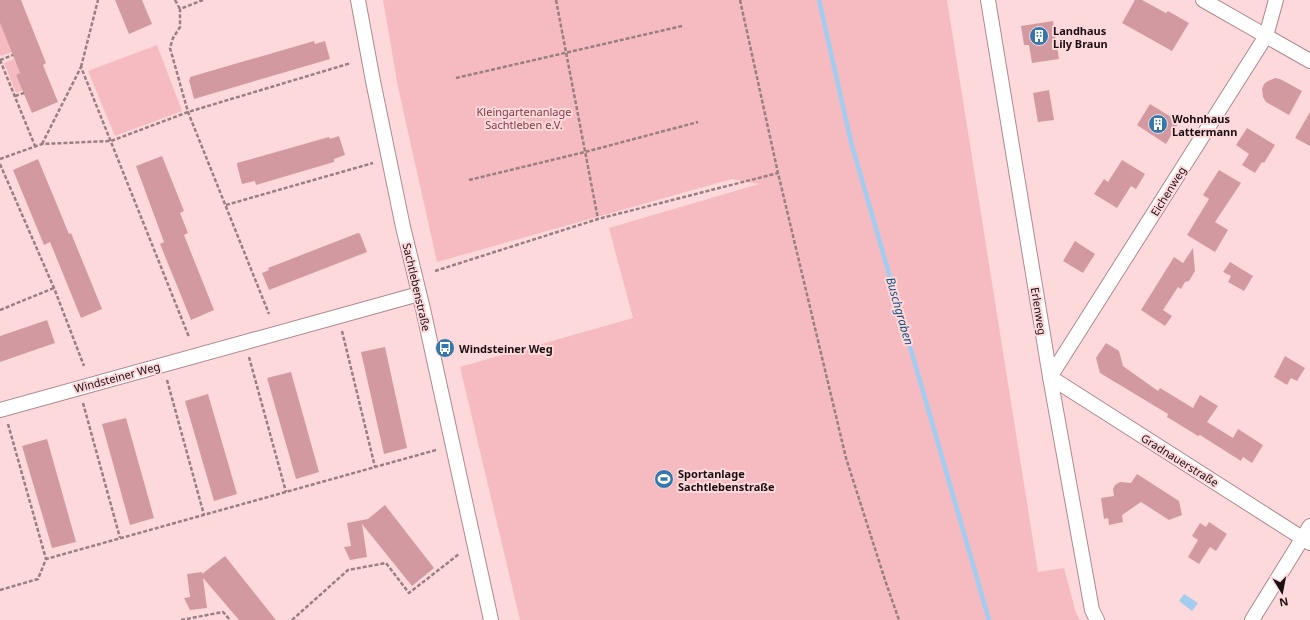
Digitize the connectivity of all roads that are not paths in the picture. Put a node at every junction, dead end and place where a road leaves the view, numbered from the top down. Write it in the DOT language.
graph roads {
  1 [pos="358,0"];
  2 [pos="988,0"];
  3 [pos="1203,0"];
  4 [pos="1276,0"];
  5 [pos="1266,36"];
  6 [pos="1310,60"];
  7 [pos="419,294"];
  8 [pos="1050,377"];
  9 [pos="0,410"];
  10 [pos="1310,526"];
  11 [pos="1306,540"];
  12 [pos="491,620"];
  13 [pos="1097,620"];
  14 [pos="1252,620"];
  1 -- 7 [label="street, Sachtlebenstraße"];
  2 -- 8 [label="street, Erlenweg"];
  3 -- 5 [label="street"];
  4 -- 5 [label="street, Eichenweg"];
  5 -- 6 [label="street"];
  5 -- 8 [label="street, Eichenweg"];
  7 -- 9 [label="street, Windsteiner Weg"];
  7 -- 12 [label="street, Sachtlebenstraße"];
  8 -- 11 [label="street, Gradnauerstraße"];
  8 -- 13 [label="street, Erlenweg"];
  10 -- 11 [label="street"];
  11 -- 14 [label="street"];
}
